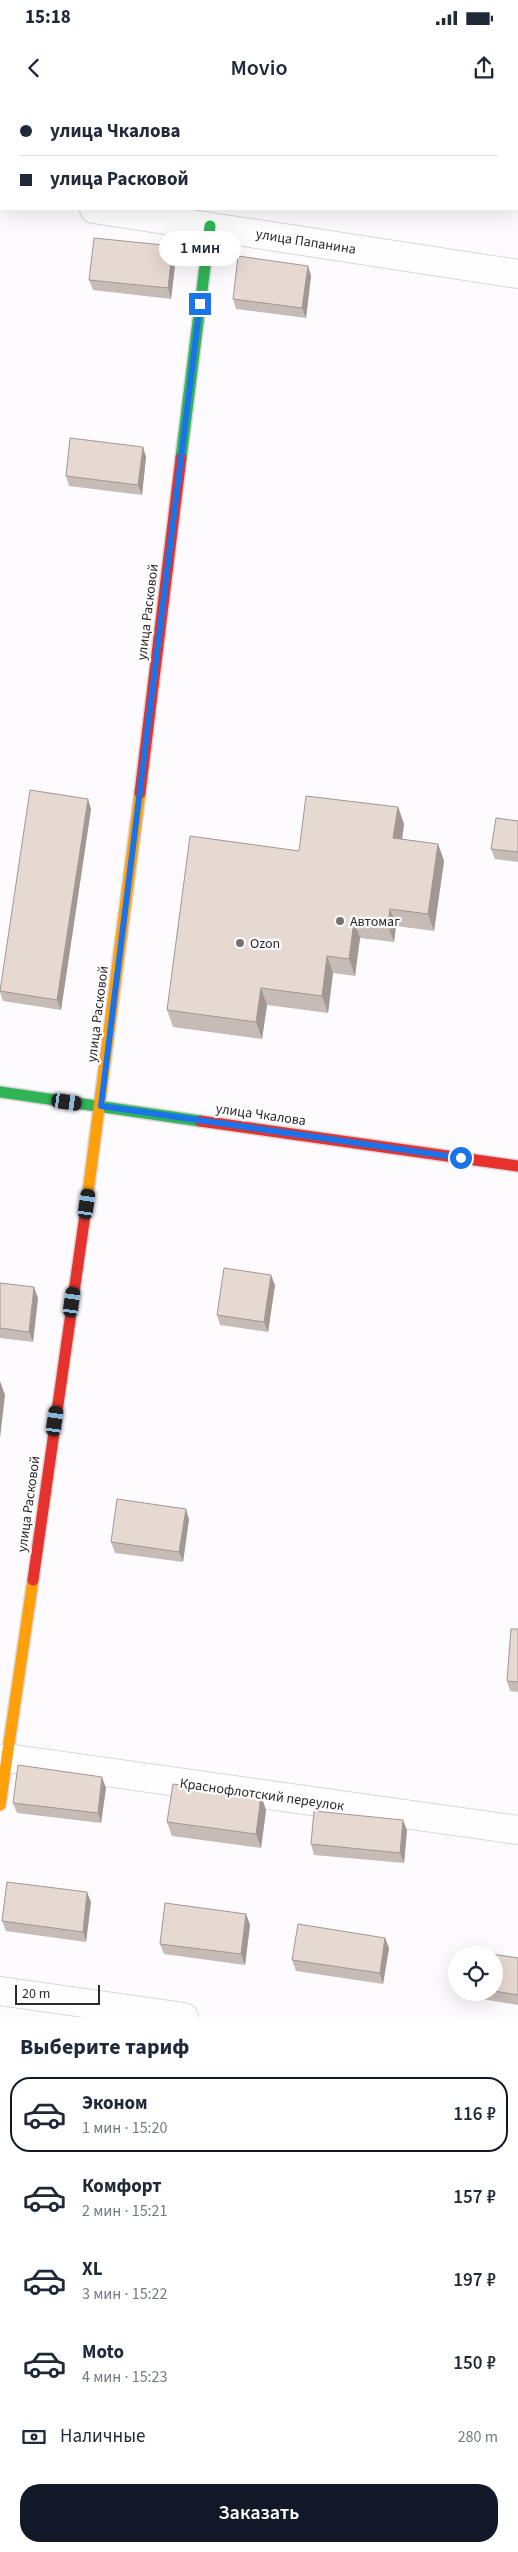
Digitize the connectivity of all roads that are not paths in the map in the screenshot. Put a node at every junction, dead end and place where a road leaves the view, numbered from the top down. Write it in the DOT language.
graph roads {
  1 [pos="101,210"];
  2 [pos="210,226"];
  3 [pos="518,274"];
  4 [pos="0,1092"];
  5 [pos="101,1106"];
  6 [pos="518,1166"];
  7 [pos="7,1758"];
  8 [pos="0,1805"];
  9 [pos="518,1830"];
  10 [pos="0,1991"];
  11 [pos="184,2017"];
  1 -- 2 [label="street, улица Папанина"];
  2 -- 3 [label="street, улица Папанина"];
  2 -- 5 [label="street, улица Расковой"];
  4 -- 5 [label="street, улица Чкалова"];
  5 -- 6 [label="street, улица Чкалова"];
  5 -- 7 [label="street, улица Расковой"];
  7 -- 8 [label="street, улица Расковой"];
  7 -- 9 [label="street, Краснофлотский переулок"];
  10 -- 11 [label="street"];
}
